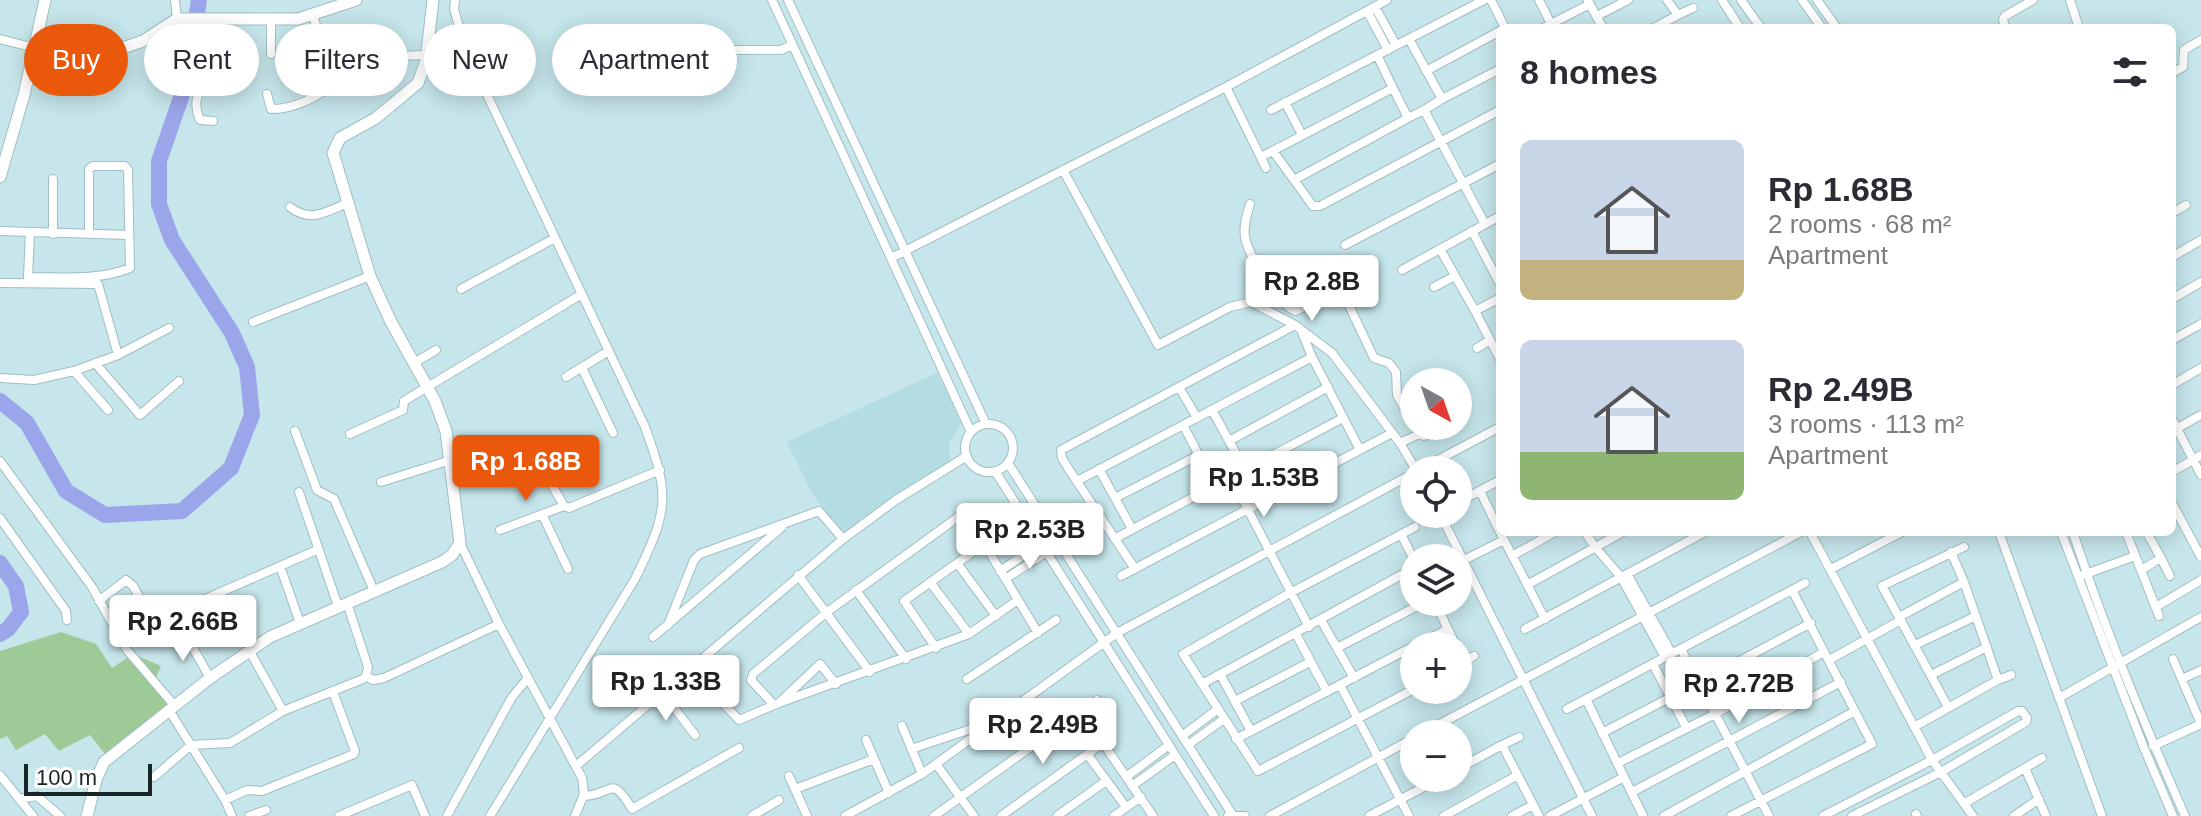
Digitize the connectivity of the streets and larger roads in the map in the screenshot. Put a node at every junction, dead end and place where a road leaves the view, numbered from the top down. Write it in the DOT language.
graph roads {
  1 [pos="45,0"];
  2 [pos="175,0"];
  3 [pos="356,0"];
  4 [pos="433,0"];
  5 [pos="455,0"];
  6 [pos="772,0"];
  7 [pos="788,0"];
  8 [pos="1387,0"];
  9 [pos="1484,0"];
  10 [pos="1491,0"];
  11 [pos="1539,0"];
  12 [pos="1628,0"];
  13 [pos="1667,0"];
  14 [pos="1722,0"];
  15 [pos="1741,0"];
  16 [pos="1802,0"];
  17 [pos="1817,0"];
  18 [pos="2033,0"];
  19 [pos="2070,0"];
  20 [pos="1589,2"];
  21 [pos="1693,8"];
  22 [pos="1371,9"];
  23 [pos="313,15"];
  24 [pos="1678,15"];
  25 [pos="1597,16"];
  26 [pos="179,19"];
  27 [pos="208,20"];
  28 [pos="271,20"];
  29 [pos="40,24"];
  30 [pos="316,24"];
  31 [pos="430,24"];
  32 [pos="458,24"];
  33 [pos="1502,24"];
  34 [pos="1548,24"];
  35 [pos="1554,24"];
  36 [pos="1601,24"];
  37 [pos="1661,24"];
  38 [pos="1737,24"];
  39 [pos="1758,24"];
  40 [pos="1819,24"];
  41 [pos="1834,24"];
  42 [pos="2004,24"];
  43 [pos="2078,24"];
  44 [pos="1496,33"];
  45 [pos="0,39"];
  46 [pos="1409,39"];
  47 [pos="2201,40"];
  48 [pos="24,45"];
  49 [pos="792,45"];
  50 [pos="128,46"];
  51 [pos="1392,48"];
  52 [pos="737,50"];
  53 [pos="271,54"];
  54 [pos="1377,55"];
  55 [pos="424,65"];
  56 [pos="1426,71"];
  57 [pos="1496,71"];
  58 [pos="2176,71"];
  59 [pos="1226,87"];
  60 [pos="24,88"];
  61 [pos="1393,88"];
  62 [pos="267,94"];
  63 [pos="313,96"];
  64 [pos="487,96"];
  65 [pos="1442,99"];
  66 [pos="1285,102"];
  67 [pos="1271,110"];
  68 [pos="1424,110"];
  69 [pos="1496,112"];
  70 [pos="1408,118"];
  71 [pos="213,121"];
  72 [pos="1302,135"];
  73 [pos="1441,142"];
  74 [pos="1273,151"];
  75 [pos="1261,157"];
  76 [pos="1496,166"];
  77 [pos="1266,168"];
  78 [pos="1063,170"];
  79 [pos="1,171"];
  80 [pos="53,179"];
  81 [pos="1294,180"];
  82 [pos="1464,184"];
  83 [pos="347,203"];
  84 [pos="1250,204"];
  85 [pos="2186,205"];
  86 [pos="290,207"];
  87 [pos="2176,211"];
  88 [pos="1496,218"];
  89 [pos="1485,224"];
  90 [pos="0,231"];
  91 [pos="1472,231"];
  92 [pos="30,233"];
  93 [pos="53,234"];
  94 [pos="89,234"];
  95 [pos="129,235"];
  96 [pos="555,238"];
  97 [pos="2201,240"];
  98 [pos="1345,245"];
  99 [pos="1440,249"];
  100 [pos="905,250"];
  101 [pos="2176,255"];
  102 [pos="891,258"];
  103 [pos="1402,270"];
  104 [pos="370,276"];
  105 [pos="1455,276"];
  106 [pos="1496,276"];
  107 [pos="2201,282"];
  108 [pos="0,283"];
  109 [pos="1268,283"];
  110 [pos="1434,287"];
  111 [pos="461,289"];
  112 [pos="582,294"];
  113 [pos="2176,297"];
  114 [pos="1496,300"];
  115 [pos="1251,302"];
  116 [pos="1290,310"];
  117 [pos="1475,311"];
  118 [pos="1285,320"];
  119 [pos="253,322"];
  120 [pos="2201,324"];
  121 [pos="169,328"];
  122 [pos="1298,328"];
  123 [pos="2176,338"];
  124 [pos="1490,340"];
  125 [pos="1477,348"];
  126 [pos="436,350"];
  127 [pos="1496,351"];
  128 [pos="607,352"];
  129 [pos="118,355"];
  130 [pos="1312,357"];
  131 [pos="95,363"];
  132 [pos="414,363"];
  133 [pos="582,368"];
  134 [pos="2201,368"];
  135 [pos="74,371"];
  136 [pos="566,377"];
  137 [pos="0,378"];
  138 [pos="179,381"];
  139 [pos="2176,383"];
  140 [pos="427,387"];
  141 [pos="1179,387"];
  142 [pos="1328,387"];
  143 [pos="1400,400"];
  144 [pos="108,410"];
  145 [pos="1212,410"];
  146 [pos="2201,415"];
  147 [pos="1197,418"];
  148 [pos="1343,418"];
  149 [pos="986,424"];
  150 [pos="1183,425"];
  151 [pos="2176,425"];
  152 [pos="1496,429"];
  153 [pos="2176,429"];
  154 [pos="295,431"];
  155 [pos="971,432"];
  156 [pos="613,433"];
  157 [pos="1392,433"];
  158 [pos="350,434"];
  159 [pos="1403,440"];
  160 [pos="1229,441"];
  161 [pos="1400,443"];
  162 [pos="1360,450"];
  163 [pos="1199,455"];
  164 [pos="967,456"];
  165 [pos="1408,456"];
  166 [pos="1445,456"];
  167 [pos="2197,458"];
  168 [pos="451,460"];
  169 [pos="0,461"];
  170 [pos="1008,463"];
  171 [pos="540,464"];
  172 [pos="1099,469"];
  173 [pos="660,470"];
  174 [pos="1245,470"];
  175 [pos="2176,470"];
  176 [pos="995,471"];
  177 [pos="2201,475"];
  178 [pos="1231,477"];
  179 [pos="1400,480"];
  180 [pos="1077,481"];
  181 [pos="381,482"];
  182 [pos="1496,482"];
  183 [pos="1215,486"];
  184 [pos="1480,491"];
  185 [pos="299,492"];
  186 [pos="1472,495"];
  187 [pos="1115,498"];
  188 [pos="564,506"];
  189 [pos="1095,509"];
  190 [pos="1247,509"];
  191 [pos="2176,510"];
  192 [pos="542,514"];
  193 [pos="0,518"];
  194 [pos="1102,518"];
  195 [pos="1496,522"];
  196 [pos="785,524"];
  197 [pos="1413,528"];
  198 [pos="1132,529"];
  199 [pos="500,530"];
  200 [pos="1496,533"];
  201 [pos="1401,534"];
  202 [pos="1503,536"];
  203 [pos="1548,536"];
  204 [pos="1588,536"];
  205 [pos="1616,536"];
  206 [pos="1697,536"];
  207 [pos="1794,536"];
  208 [pos="1812,536"];
  209 [pos="1894,536"];
  210 [pos="2000,536"];
  211 [pos="2063,536"];
  212 [pos="2074,536"];
  213 [pos="2127,536"];
  214 [pos="2143,536"];
  215 [pos="2150,536"];
  216 [pos="1116,538"];
  217 [pos="843,539"];
  218 [pos="1057,540"];
  219 [pos="460,543"];
  220 [pos="2130,543"];
  221 [pos="984,544"];
  222 [pos="1406,544"];
  223 [pos="1595,547"];
  224 [pos="1964,547"];
  225 [pos="1044,548"];
  226 [pos="319,549"];
  227 [pos="1268,552"];
  228 [pos="1472,552"];
  229 [pos="1951,552"];
  230 [pos="1512,556"];
  231 [pos="2135,556"];
  232 [pos="2201,557"];
  233 [pos="2161,558"];
  234 [pos="957,563"];
  235 [pos="280,566"];
  236 [pos="568,569"];
  237 [pos="1135,569"];
  238 [pos="1831,569"];
  239 [pos="2141,570"];
  240 [pos="798,575"];
  241 [pos="1003,575"];
  242 [pos="1624,575"];
  243 [pos="1121,576"];
  244 [pos="1400,576"];
  245 [pos="2083,576"];
  246 [pos="2170,576"];
  247 [pos="2201,580"];
  248 [pos="1472,581"];
  249 [pos="930,582"];
  250 [pos="1964,582"];
  251 [pos="1805,583"];
  252 [pos="1527,585"];
  253 [pos="856,590"];
  254 [pos="1792,590"];
  255 [pos="374,591"];
  256 [pos="1290,593"];
  257 [pos="1018,600"];
  258 [pos="99,601"];
  259 [pos="342,604"];
  260 [pos="827,612"];
  261 [pos="1400,615"];
  262 [pos="1646,615"];
  263 [pos="996,616"];
  264 [pos="1442,616"];
  265 [pos="1976,616"];
  266 [pos="2201,617"];
  267 [pos="1900,618"];
  268 [pos="1545,619"];
  269 [pos="67,620"];
  270 [pos="1056,620"];
  271 [pos="1321,620"];
  272 [pos="300,623"];
  273 [pos="1811,623"];
  274 [pos="499,624"];
  275 [pos="668,625"];
  276 [pos="1309,627"];
  277 [pos="1448,629"];
  278 [pos="1525,629"];
  279 [pos="184,632"];
  280 [pos="1442,632"];
  281 [pos="1449,632"];
  282 [pos="1038,633"];
  283 [pos="1117,633"];
  284 [pos="969,634"];
  285 [pos="1296,634"];
  286 [pos="653,637"];
  287 [pos="1866,638"];
  288 [pos="1104,642"];
  289 [pos="1915,645"];
  290 [pos="1987,647"];
  291 [pos="936,648"];
  292 [pos="1337,648"];
  293 [pos="249,650"];
  294 [pos="1400,653"];
  295 [pos="1672,653"];
  296 [pos="1826,656"];
  297 [pos="906,659"];
  298 [pos="2173,659"];
  299 [pos="1310,662"];
  300 [pos="1653,664"];
  301 [pos="2117,666"];
  302 [pos="689,668"];
  303 [pos="2201,670"];
  304 [pos="870,672"];
  305 [pos="1220,674"];
  306 [pos="1931,675"];
  307 [pos="2011,675"];
  308 [pos="366,676"];
  309 [pos="210,678"];
  310 [pos="528,678"];
  311 [pos="1354,678"];
  312 [pos="1524,678"];
  313 [pos="967,679"];
  314 [pos="2182,679"];
  315 [pos="1998,680"];
  316 [pos="1841,682"];
  317 [pos="1698,683"];
  318 [pos="836,684"];
  319 [pos="1202,684"];
  320 [pos="1340,685"];
  321 [pos="333,692"];
  322 [pos="662,692"];
  323 [pos="1327,692"];
  324 [pos="1400,696"];
  325 [pos="1671,697"];
  326 [pos="2059,698"];
  327 [pos="1586,699"];
  328 [pos="1097,700"];
  329 [pos="1235,701"];
  330 [pos="777,704"];
  331 [pos="172,707"];
  332 [pos="1948,707"];
  333 [pos="1218,709"];
  334 [pos="1567,709"];
  335 [pos="283,711"];
  336 [pos="1081,711"];
  337 [pos="1855,711"];
  338 [pos="2199,711"];
  339 [pos="1715,714"];
  340 [pos="550,718"];
  341 [pos="1224,719"];
  342 [pos="1358,719"];
  343 [pos="1447,720"];
  344 [pos="996,721"];
  345 [pos="2201,724"];
  346 [pos="902,726"];
  347 [pos="1686,727"];
  348 [pos="1914,727"];
  349 [pos="1251,731"];
  350 [pos="1602,733"];
  351 [pos="695,735"];
  352 [pos="1182,736"];
  353 [pos="1519,737"];
  354 [pos="1236,739"];
  355 [pos="1885,739"];
  356 [pos="866,740"];
  357 [pos="1103,743"];
  358 [pos="1730,743"];
  359 [pos="1872,744"];
  360 [pos="191,745"];
  361 [pos="1169,745"];
  362 [pos="1188,745"];
  363 [pos="1400,745"];
  364 [pos="1502,745"];
  365 [pos="2153,746"];
  366 [pos="739,748"];
  367 [pos="911,749"];
  368 [pos="1087,754"];
  369 [pos="1175,755"];
  370 [pos="1378,757"];
  371 [pos="2042,758"];
  372 [pos="874,759"];
  373 [pos="1932,760"];
  374 [pos="1472,761"];
  375 [pos="1618,763"];
  376 [pos="936,764"];
  377 [pos="576,766"];
  378 [pos="2025,768"];
  379 [pos="1941,772"];
  380 [pos="1746,773"];
  381 [pos="922,774"];
  382 [pos="0,775"];
  383 [pos="1518,775"];
  384 [pos="789,776"];
  385 [pos="154,777"];
  386 [pos="1126,777"];
  387 [pos="1624,777"];
  388 [pos="1106,781"];
  389 [pos="1132,786"];
  390 [pos="795,789"];
  391 [pos="1415,792"];
  392 [pos="1632,792"];
  393 [pos="889,793"];
  394 [pos="583,796"];
  395 [pos="960,797"];
  396 [pos="1141,797"];
  397 [pos="24,798"];
  398 [pos="1583,799"];
  399 [pos="2039,799"];
  400 [pos="225,800"];
  401 [pos="779,800"];
  402 [pos="1400,800"];
  403 [pos="1760,800"];
  404 [pos="1965,803"];
  405 [pos="1533,805"];
  406 [pos="1126,807"];
  407 [pos="266,810"];
  408 [pos="1013,812"];
  409 [pos="1229,815"];
  410 [pos="33,816"];
  411 [pos="60,816"];
  412 [pos="87,816"];
  413 [pos="232,816"];
  414 [pos="249,816"];
  415 [pos="339,816"];
  416 [pos="425,816"];
  417 [pos="447,816"];
  418 [pos="490,816"];
  419 [pos="575,816"];
  420 [pos="752,816"];
  421 [pos="807,816"];
  422 [pos="845,816"];
  423 [pos="934,816"];
  424 [pos="974,816"];
  425 [pos="1001,816"];
  426 [pos="1057,816"];
  427 [pos="1114,816"];
  428 [pos="1153,816"];
  429 [pos="1214,816"];
  430 [pos="1245,816"];
  431 [pos="1270,816"];
  432 [pos="1369,816"];
  433 [pos="1409,816"];
  434 [pos="1444,816"];
  435 [pos="1512,816"];
  436 [pos="1539,816"];
  437 [pos="1550,816"];
  438 [pos="1592,816"];
  439 [pos="1643,816"];
  440 [pos="1664,816"];
  441 [pos="1731,816"];
  442 [pos="1769,816"];
  443 [pos="1823,816"];
  444 [pos="1852,816"];
  445 [pos="1973,816"];
  446 [pos="2014,816"];
  447 [pos="2046,816"];
  448 [pos="2102,816"];
  449 [pos="2173,816"];
  450 [pos="2185,816"];
  1 -- 29 [label="street"];
  2 -- 26 [label="street"];
  3 -- 23 [label="street"];
  4 -- 31 [label="street"];
  5 -- 32 [label="street"];
  6 -- 49 [label="street"];
  7 -- 100 [label="street"];
  8 -- 22 [label="street"];
  9 -- 46 [label="street"];
  10 -- 33 [label="street"];
  11 -- 34 [label="street"];
  12 -- 25 [label="street"];
  13 -- 24 [label="street"];
  14 -- 38 [label="street"];
  15 -- 39 [label="street"];
  16 -- 40 [label="street"];
  17 -- 41 [label="street"];
  18 -- 42 [label="street"];
  19 -- 43 [label="street"];
  20 -- 25 [label="street"];
  20 -- 35 [label="street"];
  21 -- 24 [label="street"];
  22 -- 51 [label="street"];
  22 -- 59 [label="street"];
  23 -- 28 [label="street"];
  23 -- 30 [label="street"];
  24 -- 37 [label="street"];
  25 -- 36 [label="street"];
  26 -- 27 [label="street"];
  26 -- 50 [label="street"];
  27 -- 28 [label="street"];
  27 -- 71 [label="street"];
  28 -- 53 [label="street"];
  44 -- 56 [label="street"];
  45 -- 48 [label="street"];
  46 -- 51 [label="street"];
  46 -- 56 [label="street"];
  47 -- 58 [label="street"];
  49 -- 52 [label="street"];
  49 -- 102 [label="street"];
  51 -- 54 [label="street"];
  54 -- 61 [label="street"];
  54 -- 66 [label="street"];
  55 -- 83 [label="street"];
  56 -- 65 [label="street"];
  57 -- 65 [label="street"];
  59 -- 75 [label="street"];
  59 -- 78 [label="street"];
  60 -- 79 [label="street"];
  61 -- 70 [label="street"];
  61 -- 72 [label="street"];
  62 -- 63 [label="street"];
  64 -- 96 [label="street"];
  65 -- 68 [label="street"];
  66 -- 67 [label="street"];
  66 -- 72 [label="street"];
  68 -- 70 [label="street"];
  68 -- 73 [label="street"];
  69 -- 73 [label="street"];
  70 -- 81 [label="street"];
  72 -- 74 [label="street"];
  73 -- 81 [label="street"];
  73 -- 82 [label="street"];
  74 -- 75 [label="street"];
  74 -- 81 [label="street"];
  75 -- 77 [label="street"];
  76 -- 82 [label="street"];
  78 -- 100 [label="street"];
  78 -- 115 [label="street"];
  80 -- 93 [label="street"];
  82 -- 89 [label="street"];
  82 -- 98 [label="street"];
  83 -- 86 [label="street"];
  83 -- 104 [label="street"];
  84 -- 109 [label="street"];
  85 -- 87 [label="street"];
  88 -- 89 [label="street"];
  89 -- 91 [label="street"];
  90 -- 92 [label="street"];
  91 -- 99 [label="street"];
  91 -- 106 [label="street"];
  92 -- 93 [label="street"];
  92 -- 95 [label="street"];
  93 -- 94 [label="street"];
  94 -- 95 [label="street"];
  94 -- 95 [label="street"];
  96 -- 111 [label="street"];
  96 -- 112 [label="street"];
  97 -- 101 [label="street"];
  99 -- 103 [label="street"];
  99 -- 105 [label="street"];
  100 -- 102 [label="street"];
  100 -- 149 [label="street"];
  102 -- 155 [label="street"];
  104 -- 119 [label="street"];
  104 -- 132 [label="street"];
  105 -- 110 [label="street"];
  105 -- 117 [label="street"];
  107 -- 113 [label="street"];
  108 -- 129 [label="street"];
  109 -- 115 [label="street"];
  109 -- 116 [label="street"];
  112 -- 128 [label="street"];
  112 -- 140 [label="street"];
  114 -- 117 [label="street"];
  115 -- 118 [label="street"];
  116 -- 118 [label="street"];
  116 -- 143 [label="street"];
  117 -- 124 [label="street"];
  118 -- 122 [label="street"];
  120 -- 123 [label="street"];
  121 -- 129 [label="street"];
  122 -- 130 [label="street"];
  122 -- 141 [label="street"];
  122 -- 157 [label="street"];
  124 -- 125 [label="street"];
  124 -- 127 [label="street"];
  126 -- 132 [label="street"];
  128 -- 133 [label="street"];
  128 -- 173 [label="street"];
  129 -- 131 [label="street"];
  130 -- 142 [label="street"];
  130 -- 145 [label="street"];
  131 -- 135 [label="street"];
  131 -- 138 [label="street"];
  132 -- 140 [label="street"];
  133 -- 136 [label="street"];
  133 -- 156 [label="street"];
  134 -- 139 [label="street"];
  135 -- 137 [label="street"];
  135 -- 144 [label="street"];
  140 -- 158 [label="street"];
  140 -- 168 [label="street"];
  141 -- 147 [label="street"];
  141 -- 180 [label="street"];
  142 -- 148 [label="street"];
  142 -- 160 [label="street"];
  145 -- 147 [label="street"];
  145 -- 160 [label="street"];
  146 -- 151 [label="street"];
  147 -- 150 [label="street"];
  148 -- 162 [label="street"];
  148 -- 174 [label="street"];
  149 -- 155 [label="street"];
  149 -- 170 [label="street"];
  150 -- 163 [label="street"];
  150 -- 172 [label="street"];
  152 -- 166 [label="street"];
  153 -- 167 [label="street"];
  154 -- 255 [label="street"];
  155 -- 164 [label="street"];
  157 -- 161 [label="street"];
  157 -- 162 [label="street"];
  159 -- 161 [label="street"];
  160 -- 174 [label="street"];
  161 -- 165 [label="street"];
  162 -- 190 [label="street"];
  163 -- 183 [label="street"];
  163 -- 187 [label="street"];
  164 -- 176 [label="street"];
  164 -- 217 [label="street"];
  167 -- 175 [label="street"];
  167 -- 177 [label="street"];
  168 -- 181 [label="street"];
  168 -- 219 [label="street"];
  169 -- 258 [label="street"];
  170 -- 176 [label="street"];
  170 -- 218 [label="street"];
  171 -- 188 [label="street"];
  172 -- 180 [label="street"];
  172 -- 187 [label="street"];
  173 -- 188 [label="street"];
  173 -- 340 [label="street"];
  174 -- 178 [label="street"];
  176 -- 225 [label="street"];
  178 -- 183 [label="street"];
  178 -- 190 [label="street"];
  179 -- 227 [label="street"];
  180 -- 189 [label="street"];
  182 -- 184 [label="street"];
  183 -- 198 [label="street"];
  184 -- 186 [label="street"];
  184 -- 195 [label="street"];
  185 -- 226 [label="street"];
  187 -- 198 [label="street"];
  188 -- 192 [label="street"];
  189 -- 194 [label="street"];
  189 -- 218 [label="street"];
  190 -- 227 [label="street"];
  190 -- 237 [label="street"];
  191 -- 232 [label="street"];
  192 -- 199 [label="street"];
  192 -- 236 [label="street"];
  193 -- 269 [label="street"];
  194 -- 216 [label="street"];
  194 -- 218 [label="street"];
  196 -- 217 [label="street"];
  196 -- 275 [label="street"];
  196 -- 275 [label="street"];
  197 -- 201 [label="street"];
  198 -- 216 [label="street"];
  200 -- 228 [label="street"];
  201 -- 222 [label="street"];
  201 -- 256 [label="street"];
  202 -- 230 [label="street"];
  203 -- 230 [label="street"];
  204 -- 223 [label="street"];
  205 -- 223 [label="street"];
  206 -- 242 [label="street"];
  207 -- 262 [label="street"];
  208 -- 238 [label="street"];
  209 -- 238 [label="street"];
  210 -- 326 [label="street"];
  211 -- 245 [label="street"];
  212 -- 245 [label="street"];
  213 -- 220 [label="street"];
  214 -- 220 [label="street"];
  215 -- 233 [label="street"];
  216 -- 237 [label="street"];
  217 -- 240 [label="street"];
  218 -- 283 [label="street"];
  219 -- 255 [label="street"];
  219 -- 274 [label="street"];
  220 -- 231 [label="street"];
  221 -- 234 [label="street"];
  221 -- 241 [label="street"];
  221 -- 253 [label="street"];
  223 -- 242 [label="street"];
  223 -- 252 [label="street"];
  224 -- 229 [label="street"];
  225 -- 241 [label="street"];
  225 -- 288 [label="street"];
  226 -- 235 [label="street"];
  226 -- 259 [label="street"];
  227 -- 256 [label="street"];
  227 -- 283 [label="street"];
  229 -- 250 [label="street"];
  229 -- 267 [label="street"];
  230 -- 252 [label="street"];
  231 -- 239 [label="street"];
  231 -- 245 [label="street"];
  233 -- 239 [label="street"];
  233 -- 246 [label="street"];
  234 -- 249 [label="street"];
  234 -- 263 [label="street"];
  235 -- 258 [label="street"];
  235 -- 272 [label="street"];
  237 -- 243 [label="street"];
  238 -- 287 [label="street"];
  239 -- 247 [label="street"];
  240 -- 260 [label="street"];
  240 -- 302 [label="street"];
  241 -- 257 [label="street"];
  242 -- 262 [label="street"];
  242 -- 268 [label="street"];
  244 -- 271 [label="street"];
  245 -- 301 [label="street"];
  248 -- 312 [label="street"];
  249 -- 284 [label="street"];
  249 -- 291 [label="street"];
  250 -- 265 [label="street"];
  250 -- 267 [label="street"];
  251 -- 254 [label="street"];
  252 -- 268 [label="street"];
  253 -- 260 [label="street"];
  253 -- 297 [label="street"];
  254 -- 273 [label="street"];
  254 -- 295 [label="street"];
  255 -- 259 [label="street"];
  256 -- 276 [label="street"];
  256 -- 319 [label="street"];
  257 -- 263 [label="street"];
  257 -- 282 [label="street"];
  258 -- 331 [label="street"];
  259 -- 272 [label="street"];
  259 -- 308 [label="street"];
  260 -- 304 [label="street"];
  260 -- 330 [label="street"];
  261 -- 292 [label="street"];
  262 -- 295 [label="street"];
  262 -- 312 [label="street"];
  263 -- 284 [label="street"];
  264 -- 277 [label="street"];
  265 -- 289 [label="street"];
  265 -- 290 [label="street"];
  266 -- 301 [label="street"];
  267 -- 287 [label="street"];
  267 -- 289 [label="street"];
  268 -- 278 [label="street"];
  270 -- 282 [label="street"];
  271 -- 276 [label="street"];
  271 -- 292 [label="street"];
  272 -- 293 [label="street"];
  273 -- 296 [label="street"];
  273 -- 317 [label="street"];
  274 -- 308 [label="street"];
  274 -- 310 [label="street"];
  275 -- 286 [label="street"];
  276 -- 285 [label="street"];
  277 -- 280 [label="street"];
  277 -- 281 [label="street"];
  279 -- 309 [label="street"];
  282 -- 313 [label="street"];
  283 -- 288 [label="street"];
  283 -- 352 [label="street"];
  284 -- 291 [label="street"];
  285 -- 299 [label="street"];
  285 -- 305 [label="street"];
  287 -- 296 [label="street"];
  287 -- 348 [label="street"];
  288 -- 344 [label="street"];
  288 -- 361 [label="street"];
  289 -- 306 [label="street"];
  290 -- 306 [label="street"];
  290 -- 315 [label="street"];
  291 -- 297 [label="street"];
  292 -- 311 [label="street"];
  293 -- 309 [label="street"];
  293 -- 335 [label="street"];
  294 -- 311 [label="street"];
  295 -- 300 [label="street"];
  295 -- 317 [label="street"];
  296 -- 316 [label="street"];
  296 -- 339 [label="street"];
  297 -- 304 [label="street"];
  298 -- 314 [label="street"];
  299 -- 323 [label="street"];
  299 -- 329 [label="street"];
  300 -- 325 [label="street"];
  300 -- 327 [label="street"];
  301 -- 326 [label="street"];
  301 -- 365 [label="street"];
  301 -- 449 [label="street"];
  302 -- 322 [label="street"];
  302 -- 330 [label="street"];
  303 -- 314 [label="street"];
  304 -- 318 [label="street"];
  305 -- 319 [label="street"];
  305 -- 329 [label="street"];
  306 -- 332 [label="street"];
  307 -- 315 [label="street"];
  308 -- 321 [label="street"];
  309 -- 331 [label="street"];
  310 -- 340 [label="street"];
  310 -- 417 [label="street"];
  311 -- 320 [label="street"];
  312 -- 343 [label="street"];
  312 -- 398 [label="street"];
  314 -- 338 [label="street"];
  315 -- 332 [label="street"];
  316 -- 337 [label="street"];
  316 -- 358 [label="street"];
  317 -- 339 [label="street"];
  318 -- 330 [label="street"];
  318 -- 330 [label="street"];
  319 -- 333 [label="street"];
  320 -- 323 [label="street"];
  320 -- 342 [label="street"];
  321 -- 335 [label="street"];
  321 -- 400 [label="street"];
  322 -- 351 [label="street"];
  322 -- 377 [label="street"];
  323 -- 349 [label="street"];
  324 -- 342 [label="street"];
  325 -- 347 [label="street"];
  325 -- 350 [label="street"];
  326 -- 448 [label="street"];
  327 -- 334 [label="street"];
  327 -- 350 [label="street"];
  328 -- 336 [label="street"];
  329 -- 349 [label="street"];
  331 -- 360 [label="street"];
  331 -- 412 [label="street"];
  332 -- 348 [label="street"];
  333 -- 341 [label="street"];
  333 -- 352 [label="street"];
  335 -- 360 [label="street"];
  336 -- 357 [label="street"];
  336 -- 395 [label="street"];
  337 -- 359 [label="street"];
  337 -- 380 [label="street"];
  338 -- 345 [label="street"];
  339 -- 347 [label="street"];
  339 -- 358 [label="street"];
  340 -- 377 [label="street"];
  340 -- 418 [label="street"];
  341 -- 354 [label="street"];
  341 -- 362 [label="street"];
  342 -- 354 [label="street"];
  342 -- 370 [label="street"];
  344 -- 367 [label="street"];
  344 -- 376 [label="street"];
  345 -- 365 [label="street"];
  346 -- 367 [label="street"];
  347 -- 375 [label="street"];
  348 -- 373 [label="street"];
  349 -- 354 [label="street"];
  350 -- 375 [label="street"];
  352 -- 362 [label="street"];
  353 -- 364 [label="street"];
  355 -- 359 [label="street"];
  356 -- 372 [label="street"];
  357 -- 368 [label="street"];
  357 -- 386 [label="street"];
  358 -- 380 [label="street"];
  358 -- 392 [label="street"];
  359 -- 403 [label="street"];
  360 -- 385 [label="street"];
  360 -- 400 [label="street"];
  361 -- 369 [label="street"];
  361 -- 386 [label="street"];
  362 -- 409 [label="street"];
  363 -- 370 [label="street"];
  364 -- 374 [label="street"];
  364 -- 383 [label="street"];
  365 -- 450 [label="street"];
  366 -- 394 [label="street"];
  367 -- 381 [label="street"];
  368 -- 388 [label="street"];
  368 -- 408 [label="street"];
  369 -- 389 [label="street"];
  369 -- 429 [label="street"];
  370 -- 402 [label="street"];
  370 -- 431 [label="street"];
  371 -- 378 [label="street"];
  372 -- 390 [label="street"];
  372 -- 393 [label="street"];
  373 -- 379 [label="street"];
  373 -- 379 [label="street"];
  373 -- 443 [label="street"];
  375 -- 387 [label="street"];
  376 -- 381 [label="street"];
  376 -- 395 [label="street"];
  377 -- 394 [label="street"];
  378 -- 399 [label="street"];
  378 -- 404 [label="street"];
  379 -- 404 [label="street"];
  379 -- 444 [label="street"];
  380 -- 403 [label="street"];
  380 -- 440 [label="street"];
  381 -- 393 [label="street"];
  382 -- 410 [label="street"];
  383 -- 405 [label="street"];
  383 -- 434 [label="street"];
  384 -- 390 [label="street"];
  386 -- 389 [label="street"];
  387 -- 392 [label="street"];
  387 -- 398 [label="street"];
  388 -- 406 [label="street"];
  388 -- 426 [label="street"];
  389 -- 396 [label="street"];
  390 -- 421 [label="street"];
  391 -- 402 [label="street"];
  392 -- 439 [label="street"];
  393 -- 422 [label="street"];
  394 -- 419 [label="street"];
  395 -- 423 [label="street"];
  395 -- 424 [label="street"];
  396 -- 406 [label="street"];
  396 -- 428 [label="street"];
  397 -- 411 [label="street"];
  398 -- 437 [label="street"];
  398 -- 438 [label="street"];
  399 -- 446 [label="street"];
  399 -- 447 [label="street"];
  400 -- 413 [label="street"];
  401 -- 420 [label="street"];
  402 -- 432 [label="street"];
  402 -- 433 [label="street"];
  403 -- 441 [label="street"];
  403 -- 442 [label="street"];
  404 -- 445 [label="street"];
  405 -- 435 [label="street"];
  405 -- 436 [label="street"];
  406 -- 427 [label="street"];
  407 -- 414 [label="street"];
  408 -- 425 [label="street"];
  409 -- 430 [label="street"];
  415 -- 416 [label="street"];
}
